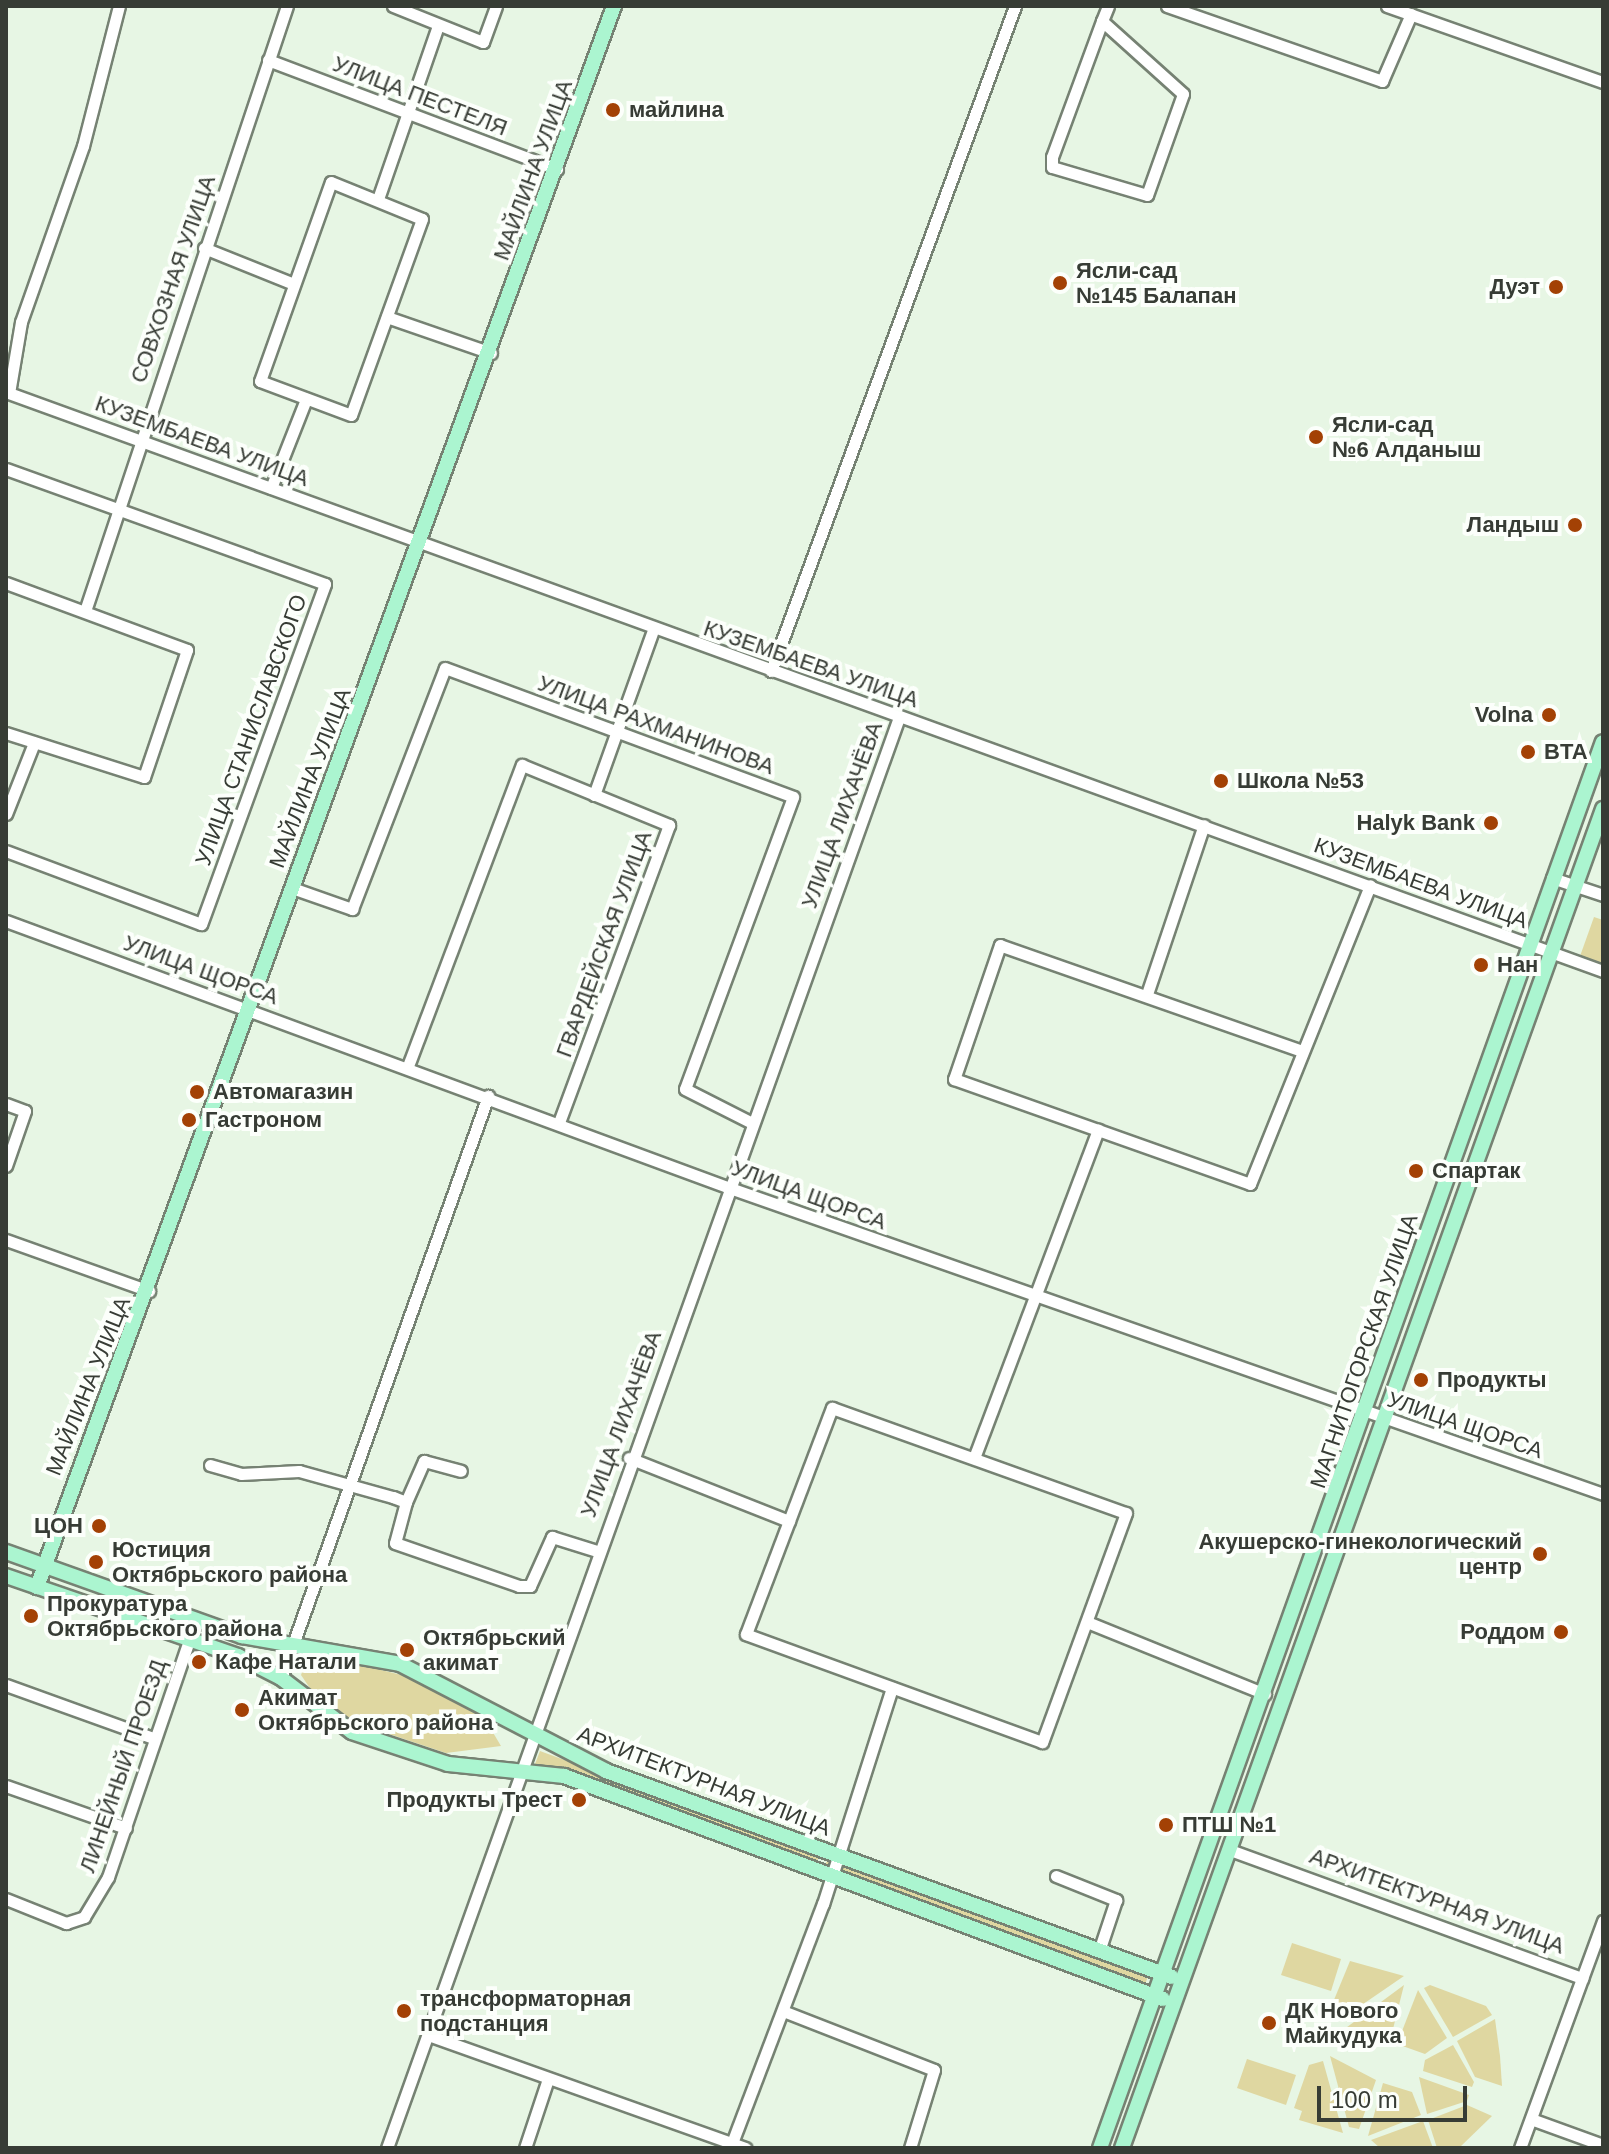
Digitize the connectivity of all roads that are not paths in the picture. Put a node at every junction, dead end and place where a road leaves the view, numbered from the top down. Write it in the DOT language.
graph roads {
  1 [pos="119,6"];
  2 [pos="287,6"];
  3 [pos="393,6"];
  4 [pos="496,6"];
  5 [pos="614,6"];
  6 [pos="1015,6"];
  7 [pos="1108,6"];
  8 [pos="1167,6"];
  9 [pos="1387,6"];
  10 [pos="1411,14"];
  11 [pos="1102,21"];
  12 [pos="438,26"];
  13 [pos="268,60"];
  14 [pos="1603,82"];
  15 [pos="407,113"];
  16 [pos="557,169"];
  17 [pos="378,199"];
  18 [pos="204,248"];
  19 [pos="294,284"];
  20 [pos="387,317"];
  21 [pos="491,353"];
  22 [pos="7,392"];
  23 [pos="306,399"];
  24 [pos="139,439"];
  25 [pos="6,469"];
  26 [pos="271,488"];
  27 [pos="117,509"];
  28 [pos="423,542"];
  29 [pos="6,583"];
  30 [pos="85,611"];
  31 [pos="653,630"];
  32 [pos="771,671"];
  33 [pos="899,717"];
  34 [pos="617,732"];
  35 [pos="6,733"];
  36 [pos="1603,742"];
  37 [pos="34,743"];
  38 [pos="594,795"];
  39 [pos="1603,809"];
  40 [pos="6,814"];
  41 [pos="1204,825"];
  42 [pos="6,851"];
  43 [pos="1552,878"];
  44 [pos="1370,885"];
  45 [pos="1575,886"];
  46 [pos="292,888"];
  47 [pos="1603,895"];
  48 [pos="6,921"];
  49 [pos="1528,944"];
  50 [pos="1549,951"];
  51 [pos="1603,971"];
  52 [pos="1147,994"];
  53 [pos="251,1009"];
  54 [pos="1302,1051"];
  55 [pos="408,1066"];
  56 [pos="488,1096"];
  57 [pos="6,1104"];
  58 [pos="559,1122"];
  59 [pos="752,1123"];
  60 [pos="1098,1130"];
  61 [pos="6,1166"];
  62 [pos="727,1187"];
  63 [pos="6,1240"];
  64 [pos="149,1291"];
  65 [pos="1037,1298"];
  66 [pos="1367,1413"];
  67 [pos="1385,1419"];
  68 [pos="629,1458"];
  69 [pos="974,1458"];
  70 [pos="210,1465"];
  71 [pos="461,1471"];
  72 [pos="352,1481"];
  73 [pos="1603,1494"];
  74 [pos="406,1502"];
  75 [pos="789,1521"];
  76 [pos="597,1551"];
  77 [pos="6,1552"];
  78 [pos="45,1565"];
  79 [pos="6,1576"];
  80 [pos="37,1587"];
  81 [pos="1087,1622"];
  82 [pos="190,1637"];
  83 [pos="292,1647"];
  84 [pos="281,1678"];
  85 [pos="6,1685"];
  86 [pos="892,1688"];
  87 [pos="1265,1694"];
  88 [pos="533,1733"];
  89 [pos="153,1738"];
  90 [pos="520,1767"];
  91 [pos="6,1786"];
  92 [pos="126,1828"];
  93 [pos="1230,1850"];
  94 [pos="840,1856"];
  95 [pos="833,1873"];
  96 [pos="1056,1876"];
  97 [pos="6,1899"];
  98 [pos="1603,1921"];
  99 [pos="1099,1951"];
  100 [pos="1165,1975"];
  101 [pos="1582,1978"];
  102 [pos="1184,1981"];
  103 [pos="1157,1997"];
  104 [pos="1174,2003"];
  105 [pos="783,2011"];
  106 [pos="428,2035"];
  107 [pos="548,2079"];
  108 [pos="1531,2119"];
  109 [pos="732,2143"];
  110 [pos="1603,2145"];
  111 [pos="387,2148"];
  112 [pos="525,2148"];
  113 [pos="746,2148"];
  114 [pos="910,2148"];
  115 [pos="1100,2148"];
  116 [pos="1122,2148"];
  117 [pos="1520,2148"];
  1 -- 22 [label="street"];
  2 -- 13 [label="street, СОВХОЗНАЯ УЛИЦА"];
  3 -- 12 [label="street"];
  4 -- 12 [label="street"];
  5 -- 16 [label="main road, МАЙЛИНА УЛИЦА"];
  6 -- 32 [label="street"];
  7 -- 11 [label="street"];
  8 -- 10 [label="street"];
  9 -- 10 [label="street"];
  10 -- 14 [label="street"];
  11 -- 11 [label="street"];
  12 -- 15 [label="street"];
  13 -- 15 [label="street, УЛИЦА ПЕСТЕЛЯ"];
  13 -- 18 [label="street, СОВХОЗНАЯ УЛИЦА"];
  15 -- 16 [label="street, УЛИЦА ПЕСТЕЛЯ"];
  15 -- 17 [label="street"];
  16 -- 21 [label="main road, МАЙЛИНА УЛИЦА"];
  17 -- 19 [label="street"];
  17 -- 20 [label="street"];
  18 -- 19 [label="street"];
  18 -- 24 [label="street, СОВХОЗНАЯ УЛИЦА"];
  19 -- 23 [label="street"];
  20 -- 21 [label="street"];
  20 -- 23 [label="street"];
  21 -- 28 [label="main road, МАЙЛИНА УЛИЦА"];
  22 -- 24 [label="street, КУЗЕМБАЕВА УЛИЦА"];
  23 -- 26 [label="street"];
  24 -- 26 [label="street, КУЗЕМБАЕВА УЛИЦА"];
  24 -- 27 [label="street, СОВХОЗНАЯ УЛИЦА"];
  25 -- 27 [label="street, УЛИЦА СТАНИСЛАВСКОГО"];
  26 -- 28 [label="street, КУЗЕМБАЕВА УЛИЦА"];
  27 -- 30 [label="street, СОВХОЗНАЯ УЛИЦА"];
  27 -- 42 [label="street, УЛИЦА СТАНИСЛАВСКОГО"];
  28 -- 31 [label="street, КУЗЕМБАЕВА УЛИЦА"];
  28 -- 46 [label="main road, МАЙЛИНА УЛИЦА"];
  29 -- 30 [label="street"];
  30 -- 37 [label="street"];
  31 -- 32 [label="street, КУЗЕМБАЕВА УЛИЦА"];
  31 -- 34 [label="street"];
  32 -- 33 [label="street, КУЗЕМБАЕВА УЛИЦА"];
  33 -- 41 [label="street, КУЗЕМБАЕВА УЛИЦА"];
  33 -- 59 [label="street, УЛИЦА ЛИХАЧЁВА"];
  34 -- 38 [label="street"];
  34 -- 46 [label="street, УЛИЦА РАХМАНИНОВА"];
  34 -- 59 [label="street, УЛИЦА РАХМАНИНОВА"];
  35 -- 37 [label="street"];
  36 -- 43 [label="main road, МАГНИТОГОРСКАЯ УЛИЦА"];
  37 -- 40 [label="street"];
  38 -- 55 [label="street, ГВАРДЕЙСКАЯ УЛИЦА"];
  38 -- 58 [label="street, ГВАРДЕЙСКАЯ УЛИЦА"];
  39 -- 45 [label="main road, МАГНИТОГОРСКАЯ УЛИЦА"];
  41 -- 44 [label="street, КУЗЕМБАЕВА УЛИЦА"];
  41 -- 52 [label="street"];
  43 -- 45 [label="street"];
  43 -- 49 [label="main road, МАГНИТОГОРСКАЯ УЛИЦА"];
  44 -- 49 [label="street, КУЗЕМБАЕВА УЛИЦА"];
  44 -- 54 [label="street"];
  45 -- 47 [label="street"];
  45 -- 50 [label="main road, МАГНИТОГОРСКАЯ УЛИЦА"];
  46 -- 53 [label="main road, МАЙЛИНА УЛИЦА"];
  48 -- 53 [label="street, УЛИЦА ЩОРСА"];
  49 -- 50 [label="street, КУЗЕМБАЕВА УЛИЦА"];
  49 -- 66 [label="main road, МАГНИТОГОРСКАЯ УЛИЦА"];
  50 -- 51 [label="street, КУЗЕМБАЕВА УЛИЦА"];
  50 -- 67 [label="main road, МАГНИТОГОРСКАЯ УЛИЦА"];
  52 -- 54 [label="street"];
  52 -- 60 [label="street"];
  53 -- 55 [label="street, УЛИЦА ЩОРСА"];
  53 -- 64 [label="main road, МАЙЛИНА УЛИЦА"];
  54 -- 60 [label="street"];
  55 -- 56 [label="street, УЛИЦА ЩОРСА"];
  56 -- 58 [label="street, УЛИЦА ЩОРСА"];
  56 -- 72 [label="street"];
  57 -- 61 [label="street"];
  58 -- 62 [label="street, УЛИЦА ЩОРСА"];
  59 -- 62 [label="street, УЛИЦА ЛИХАЧЁВА"];
  60 -- 65 [label="street"];
  62 -- 65 [label="street, УЛИЦА ЩОРСА"];
  62 -- 68 [label="street, УЛИЦА ЛИХАЧЁВА"];
  63 -- 64 [label="street"];
  64 -- 78 [label="main road, МАЙЛИНА УЛИЦА"];
  65 -- 66 [label="street, УЛИЦА ЩОРСА"];
  65 -- 69 [label="street"];
  66 -- 67 [label="street, УЛИЦА ЩОРСА"];
  66 -- 87 [label="main road, МАГНИТОГОРСКАЯ УЛИЦА"];
  67 -- 73 [label="street, УЛИЦА ЩОРСА"];
  67 -- 93 [label="main road, МАГНИТОГОРСКАЯ УЛИЦА"];
  68 -- 75 [label="street"];
  68 -- 76 [label="street, УЛИЦА ЛИХАЧЁВА"];
  69 -- 75 [label="street"];
  69 -- 81 [label="street"];
  70 -- 72 [label="street"];
  71 -- 74 [label="street"];
  72 -- 74 [label="street"];
  72 -- 83 [label="street"];
  74 -- 76 [label="street"];
  75 -- 86 [label="street"];
  76 -- 88 [label="street, УЛИЦА ЛИХАЧЁВА"];
  77 -- 78 [label="main road, АРХИТЕКТУРНАЯ УЛИЦА"];
  78 -- 80 [label="main road, МАЙЛИНА УЛИЦА"];
  78 -- 83 [label="main road, АРХИТЕКТУРНАЯ УЛИЦА"];
  79 -- 80 [label="main road, АРХИТЕКТУРНАЯ УЛИЦА"];
  80 -- 82 [label="main road, АРХИТЕКТУРНАЯ УЛИЦА"];
  81 -- 86 [label="street"];
  81 -- 87 [label="street"];
  82 -- 84 [label="main road, АРХИТЕКТУРНАЯ УЛИЦА"];
  82 -- 89 [label="street, ЛИНЕЙНЫЙ ПРОЕЗД"];
  83 -- 84 [label="street"];
  83 -- 88 [label="main road, АРХИТЕКТУРНАЯ УЛИЦА"];
  84 -- 90 [label="main road, АРХИТЕКТУРНАЯ УЛИЦА"];
  85 -- 89 [label="street"];
  86 -- 94 [label="street"];
  87 -- 100 [label="main road, МАГНИТОГОРСКАЯ УЛИЦА"];
  88 -- 90 [label="street, УЛИЦА ЛИХАЧЁВА"];
  88 -- 94 [label="main road, АРХИТЕКТУРНАЯ УЛИЦА"];
  89 -- 92 [label="street, ЛИНЕЙНЫЙ ПРОЕЗД"];
  90 -- 95 [label="main road, АРХИТЕКТУРНАЯ УЛИЦА"];
  90 -- 106 [label="street, УЛИЦА ЛИХАЧЁВА"];
  91 -- 92 [label="street"];
  92 -- 97 [label="street, ЛИНЕЙНЫЙ ПРОЕЗД"];
  93 -- 101 [label="street, АРХИТЕКТУРНАЯ УЛИЦА"];
  93 -- 102 [label="main road, МАГНИТОГОРСКАЯ УЛИЦА"];
  94 -- 95 [label="street"];
  94 -- 99 [label="main road, АРХИТЕКТУРНАЯ УЛИЦА"];
  95 -- 103 [label="main road, АРХИТЕКТУРНАЯ УЛИЦА"];
  95 -- 105 [label="street"];
  96 -- 99 [label="street"];
  98 -- 101 [label="street"];
  99 -- 100 [label="main road, АРХИТЕКТУРНАЯ УЛИЦА"];
  100 -- 102 [label="main road"];
  100 -- 103 [label="main road, МАГНИТОГОРСКАЯ УЛИЦА"];
  101 -- 108 [label="street"];
  102 -- 104 [label="main road, МАГНИТОГОРСКАЯ УЛИЦА"];
  103 -- 104 [label="main road"];
  103 -- 115 [label="main road, МАГНИТОГОРСКАЯ УЛИЦА"];
  104 -- 116 [label="main road, МАГНИТОГОРСКАЯ УЛИЦА"];
  105 -- 109 [label="street"];
  105 -- 114 [label="street"];
  106 -- 107 [label="street"];
  106 -- 111 [label="street, УЛИЦА ЛИХАЧЁВА"];
  107 -- 109 [label="street"];
  107 -- 112 [label="street"];
  108 -- 110 [label="street"];
  108 -- 117 [label="street"];
  109 -- 113 [label="street"];
}
